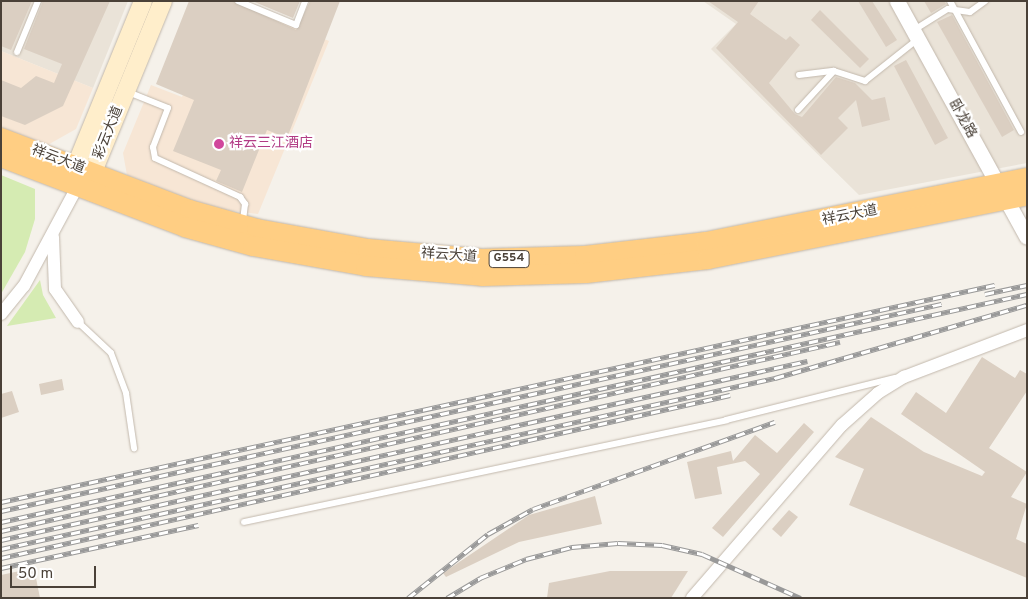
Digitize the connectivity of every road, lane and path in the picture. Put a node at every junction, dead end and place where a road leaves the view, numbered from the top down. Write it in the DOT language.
graph roads {
  1 [pos="38,1"];
  2 [pos="143,1"];
  3 [pos="162,1"];
  4 [pos="238,1"];
  5 [pos="305,1"];
  6 [pos="897,1"];
  7 [pos="950,1"];
  8 [pos="985,1"];
  9 [pos="955,10"];
  10 [pos="916,35"];
  11 [pos="17,52"];
  12 [pos="834,71"];
  13 [pos="799,75"];
  14 [pos="126,91"];
  15 [pos="798,110"];
  16 [pos="1022,132"];
  17 [pos="1,138"];
  18 [pos="1,157"];
  19 [pos="82,176"];
  20 [pos="1027,178"];
  21 [pos="1002,192"];
  22 [pos="1027,195"];
  23 [pos="242,225"];
  24 [pos="55,226"];
  25 [pos="1027,237"];
  26 [pos="1,314"];
  27 [pos="78,322"];
  28 [pos="1027,330"];
  29 [pos="911,374"];
  30 [pos="134,448"];
  31 [pos="244,522"];
  32 [pos="692,598"];
  1 -- 11 [label="lane"];
  2 -- 19 [label="main road, 彩云大道"];
  3 -- 14 [label="main road, 彩云大道"];
  4 -- 5 [label="lane"];
  6 -- 10 [label="street, 卧龙路"];
  7 -- 9 [label="lane"];
  8 -- 9 [label="lane"];
  9 -- 10 [label="lane"];
  9 -- 16 [label="lane"];
  10 -- 12 [label="lane"];
  10 -- 21 [label="street, 卧龙路"];
  12 -- 13 [label="lane"];
  12 -- 15 [label="lane"];
  14 -- 19 [label="main road, 彩云大道"];
  14 -- 23 [label="lane"];
  17 -- 19 [label="highway, 祥云大道 / G554"];
  18 -- 19 [label="highway, 祥云大道 / G554"];
  19 -- 21 [label="highway, 祥云大道 / G554"];
  19 -- 23 [label="highway, 祥云大道 / G554"];
  19 -- 24 [label="street"];
  20 -- 21 [label="highway, 祥云大道 / G554"];
  21 -- 22 [label="highway, 祥云大道 / G554"];
  21 -- 23 [label="highway, 祥云大道 / G554"];
  21 -- 25 [label="street, 卧龙路"];
  24 -- 26 [label="street"];
  24 -- 27 [label="street"];
  27 -- 30 [label="lane"];
  28 -- 29 [label="street"];
  29 -- 31 [label="lane"];
  29 -- 32 [label="street"];
}
